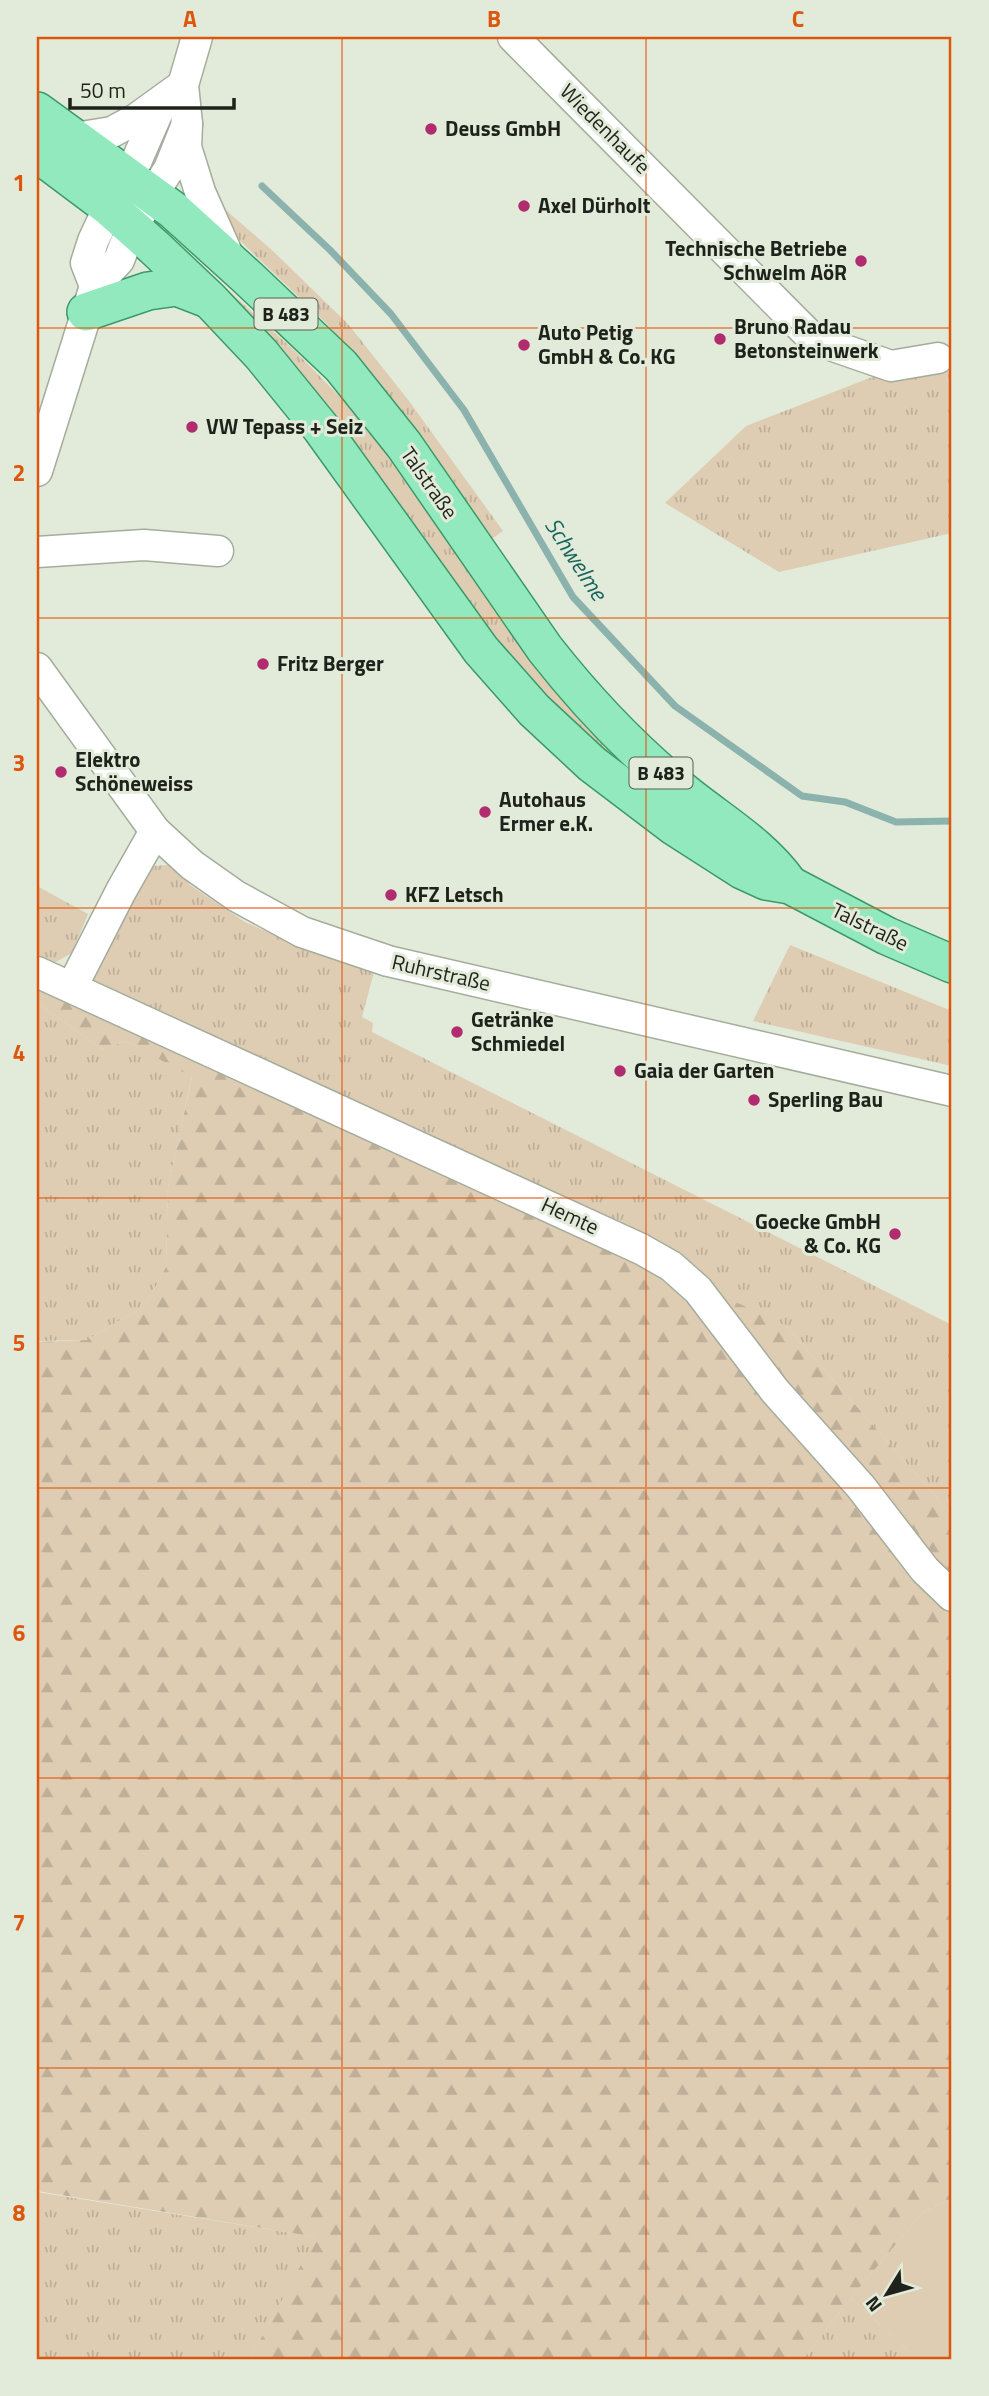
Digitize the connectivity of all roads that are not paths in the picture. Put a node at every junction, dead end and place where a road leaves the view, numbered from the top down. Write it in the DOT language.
graph roads {
  1 [pos="197,37"];
  2 [pos="513,37"];
  3 [pos="173,92"];
  4 [pos="37,111"];
  5 [pos="187,124"];
  6 [pos="75,138"];
  7 [pos="37,153"];
  8 [pos="131,202"];
  9 [pos="231,262"];
  10 [pos="91,299"];
  11 [pos="209,299"];
  12 [pos="938,358"];
  13 [pos="37,471"];
  14 [pos="218,551"];
  15 [pos="37,552"];
  16 [pos="37,668"];
  17 [pos="155,831"];
  18 [pos="790,885"];
  19 [pos="952,964"];
  20 [pos="37,972"];
  21 [pos="72,987"];
  22 [pos="952,1091"];
  23 [pos="952,1596"];
  1 -- 3 [label="street"];
  2 -- 12 [label="street, Wiedenhaufe"];
  3 -- 5 [label="street"];
  3 -- 6 [label="street"];
  3 -- 8 [label="street"];
  4 -- 6 [label="main road, Talstraße / B 483"];
  5 -- 8 [label="street"];
  5 -- 9 [label="street"];
  6 -- 8 [label="main road, Talstraße / B 483"];
  7 -- 8 [label="main road, Talstraße / B 483"];
  8 -- 9 [label="main road, Talstraße / B 483"];
  8 -- 10 [label="street"];
  8 -- 11 [label="main road, Talstraße / B 483"];
  9 -- 18 [label="main road, Talstraße / B 483"];
  10 -- 11 [label="main road"];
  10 -- 13 [label="street"];
  11 -- 18 [label="main road, Talstraße / B 483"];
  14 -- 15 [label="street"];
  16 -- 17 [label="street, Ruhrstraße"];
  17 -- 21 [label="street"];
  17 -- 22 [label="street, Ruhrstraße"];
  18 -- 19 [label="main road, Talstraße / B 483"];
  20 -- 21 [label="street, Hemte"];
  21 -- 23 [label="street, Hemte"];
}
